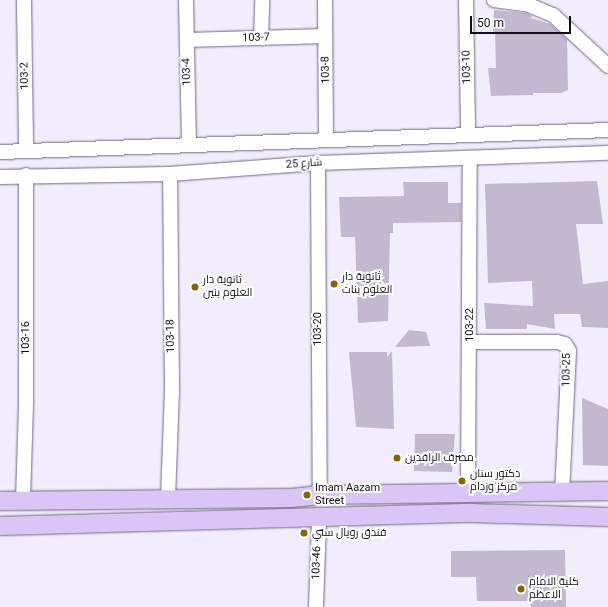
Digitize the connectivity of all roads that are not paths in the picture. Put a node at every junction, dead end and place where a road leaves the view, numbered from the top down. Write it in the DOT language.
graph roads {
  1 [pos="24,0"];
  2 [pos="186,0"];
  3 [pos="262,0"];
  4 [pos="325,0"];
  5 [pos="466,0"];
  6 [pos="494,0"];
  7 [pos="325,36"];
  8 [pos="261,38"];
  9 [pos="187,40"];
  10 [pos="608,66"];
  11 [pos="608,130"];
  12 [pos="468,134"];
  13 [pos="326,139"];
  14 [pos="189,145"];
  15 [pos="26,151"];
  16 [pos="0,152"];
  17 [pos="608,153"];
  18 [pos="470,158"];
  19 [pos="318,163"];
  20 [pos="170,174"];
  21 [pos="26,175"];
  22 [pos="0,177"];
  23 [pos="470,342"];
  24 [pos="608,491"];
  25 [pos="468,492"];
  26 [pos="562,492"];
  27 [pos="320,495"];
  28 [pos="168,499"];
  29 [pos="22,500"];
  30 [pos="0,501"];
  31 [pos="608,517"];
  32 [pos="319,519"];
  33 [pos="0,526"];
  34 [pos="316,607"];
  1 -- 15 [label="street, 103-2"];
  2 -- 9 [label="street, 103-4"];
  3 -- 8 [label="street"];
  4 -- 7 [label="street, 103-8"];
  5 -- 12 [label="street, 103-10"];
  6 -- 10 [label="street"];
  7 -- 8 [label="street, 103-7"];
  7 -- 13 [label="street, 103-8"];
  8 -- 9 [label="street, 103-7"];
  9 -- 14 [label="street, 103-4"];
  11 -- 12 [label="street"];
  12 -- 13 [label="street"];
  13 -- 14 [label="street"];
  14 -- 15 [label="street"];
  15 -- 16 [label="street"];
  17 -- 18 [label="street, شارع 25"];
  18 -- 19 [label="street, شارع 25"];
  18 -- 23 [label="street, 103-22"];
  19 -- 20 [label="street, شارع 25"];
  19 -- 27 [label="street, 103-20"];
  20 -- 21 [label="street, شارع 25"];
  20 -- 28 [label="street, 103-18"];
  21 -- 22 [label="street, شارع 25"];
  21 -- 29 [label="street, 103-16"];
  23 -- 25 [label="street, 103-22"];
  23 -- 26 [label="street, 103-25"];
  24 -- 26 [label="main road"];
  25 -- 26 [label="main road"];
  25 -- 27 [label="main road"];
  27 -- 28 [label="main road"];
  28 -- 29 [label="main road"];
  29 -- 30 [label="main road"];
  31 -- 32 [label="main road"];
  32 -- 33 [label="main road"];
  32 -- 34 [label="street, 103-46"];
}
